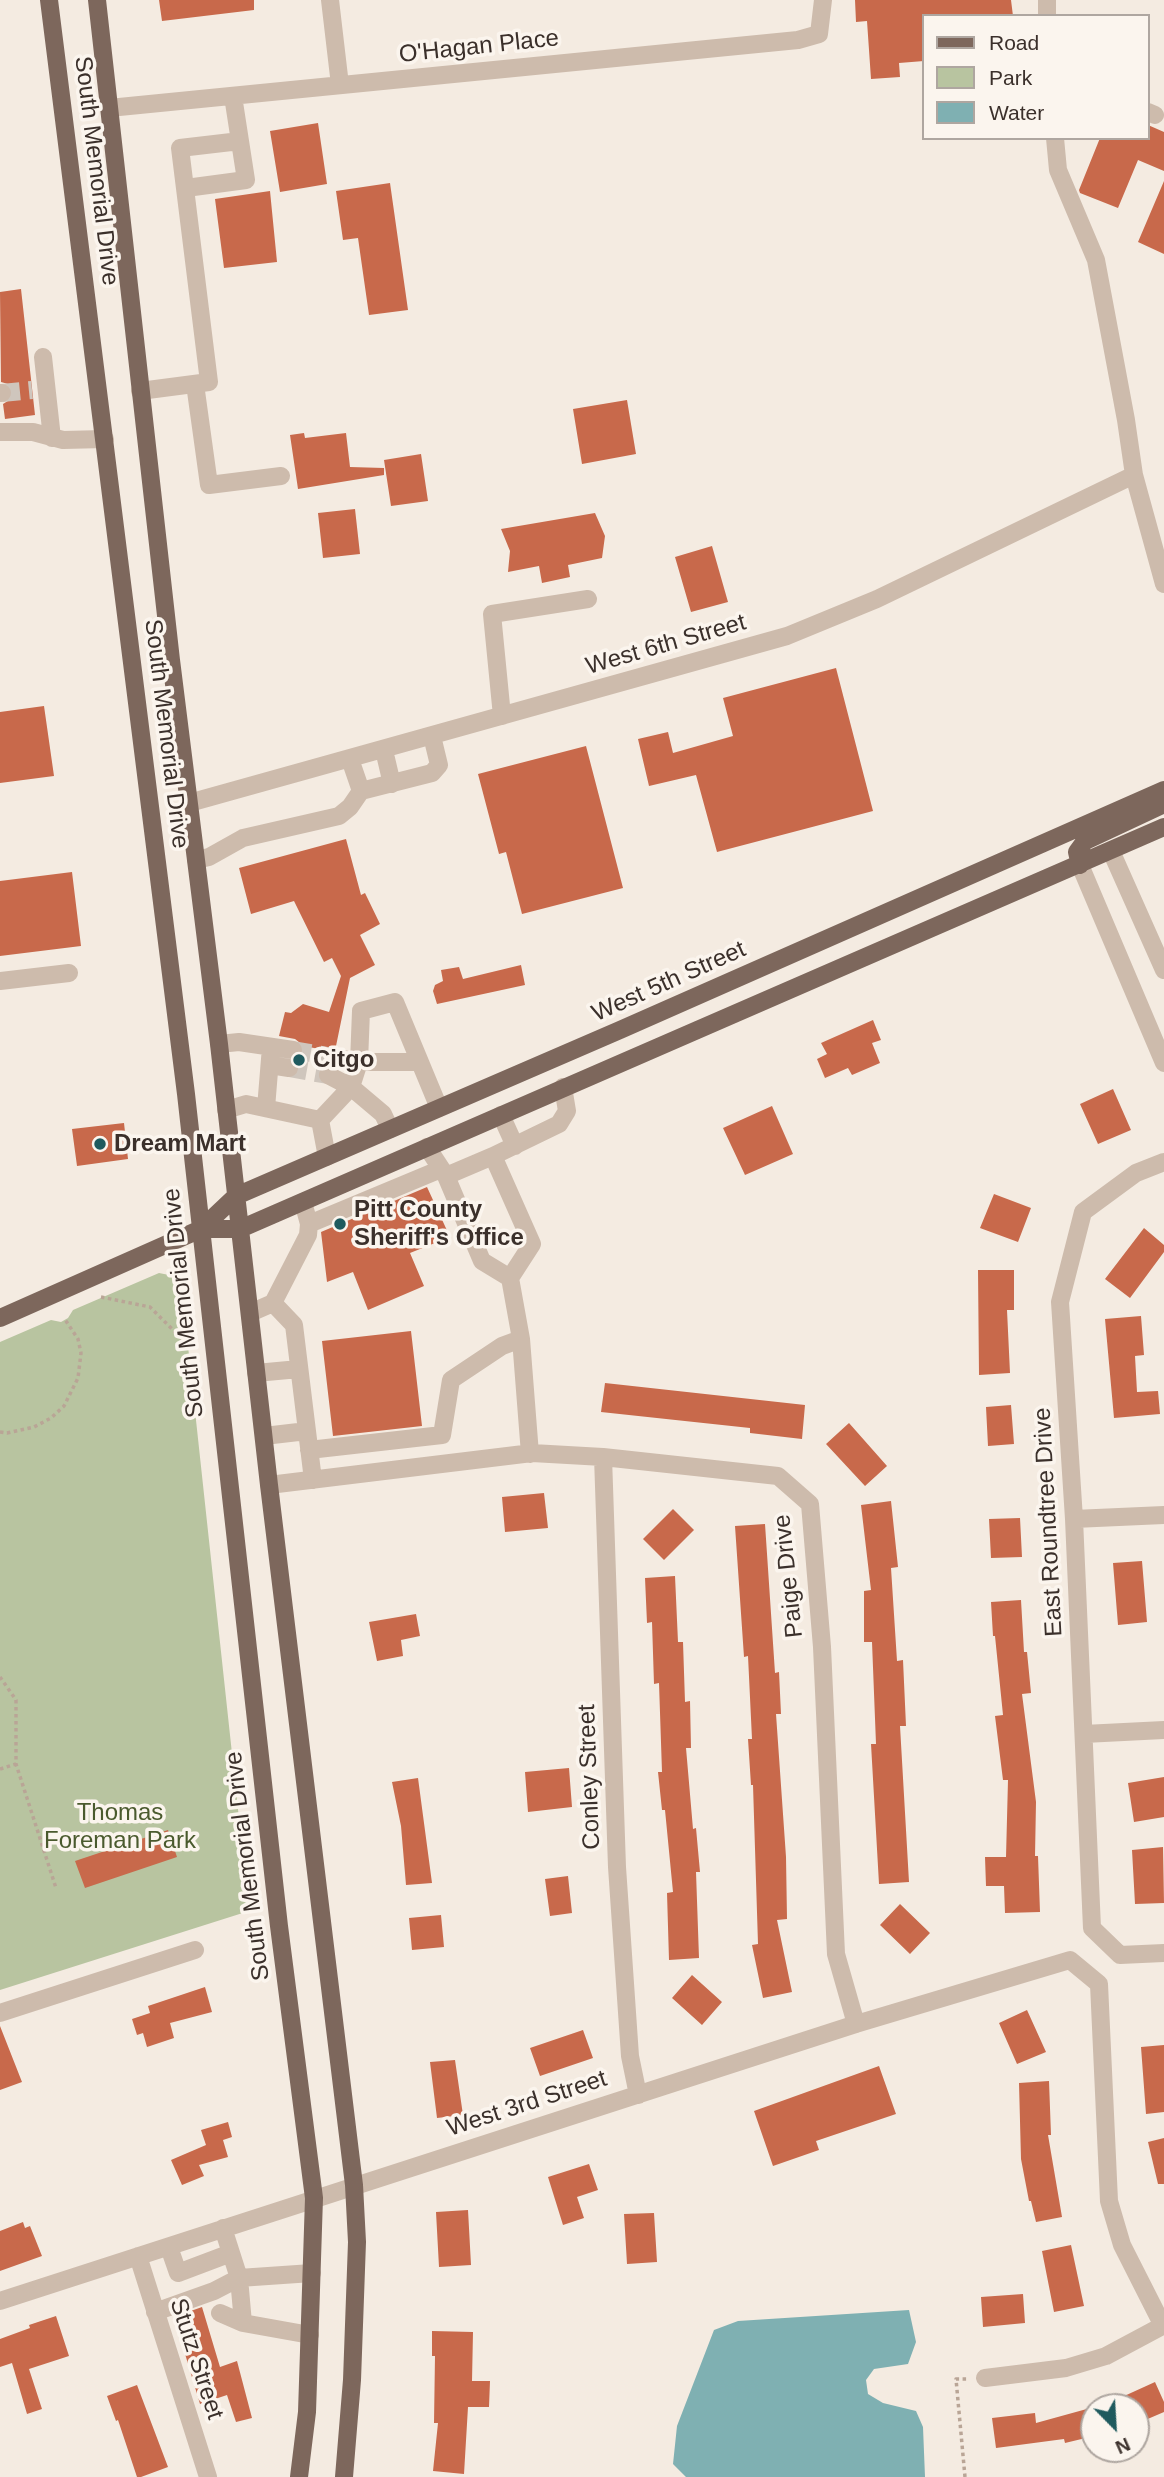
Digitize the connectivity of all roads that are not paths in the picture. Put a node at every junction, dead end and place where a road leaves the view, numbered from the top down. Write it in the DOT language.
graph roads {
  1 [pos="49,0"];
  2 [pos="97,0"];
  3 [pos="330,0"];
  4 [pos="823,0"];
  5 [pos="341,85"];
  6 [pos="233,96"];
  7 [pos="109,108"];
  8 [pos="1055,140"];
  9 [pos="240,141"];
  10 [pos="186,188"];
  11 [pos="43,357"];
  12 [pos="195,384"];
  13 [pos="140,391"];
  14 [pos="0,432"];
  15 [pos="52,438"];
  16 [pos="104,439"];
  17 [pos="1134,475"];
  18 [pos="281,476"];
  19 [pos="1164,584"];
  20 [pos="588,599"];
  21 [pos="502,716"];
  22 [pos="432,736"];
  23 [pos="384,750"];
  24 [pos="350,759"];
  25 [pos="392,784"];
  26 [pos="1164,790"];
  27 [pos="361,792"];
  28 [pos="189,803"];
  29 [pos="1164,804"];
  30 [pos="1164,827"];
  31 [pos="1111,851"];
  32 [pos="196,860"];
  33 [pos="1080,865"];
  34 [pos="1164,971"];
  35 [pos="69,974"];
  36 [pos="0,981"];
  37 [pos="219,1044"];
  38 [pos="293,1050"];
  39 [pos="270,1056"];
  40 [pos="359,1062"];
  41 [pos="419,1062"];
  42 [pos="1164,1063"];
  43 [pos="289,1068"];
  44 [pos="351,1087"];
  45 [pos="563,1087"];
  46 [pos="266,1108"];
  47 [pos="439,1108"];
  48 [pos="226,1110"];
  49 [pos="501,1115"];
  50 [pos="320,1120"];
  51 [pos="390,1129"];
  52 [pos="514,1146"];
  53 [pos="427,1147"];
  54 [pos="494,1156"];
  55 [pos="327,1157"];
  56 [pos="1164,1162"];
  57 [pos="381,1167"];
  58 [pos="444,1172"];
  59 [pos="392,1190"];
  60 [pos="236,1196"];
  61 [pos="303,1202"];
  62 [pos="309,1224"];
  63 [pos="201,1229"];
  64 [pos="240,1230"];
  65 [pos="510,1278"];
  66 [pos="273,1303"];
  67 [pos="250,1313"];
  68 [pos="0,1318"];
  69 [pos="521,1339"];
  70 [pos="299,1369"];
  71 [pos="256,1373"];
  72 [pos="307,1431"];
  73 [pos="442,1435"];
  74 [pos="264,1436"];
  75 [pos="309,1450"];
  76 [pos="530,1454"];
  77 [pos="603,1457"];
  78 [pos="441,1464"];
  79 [pos="313,1480"];
  80 [pos="269,1485"];
  81 [pos="1164,1516"];
  82 [pos="1074,1519"];
  83 [pos="1164,1730"];
  84 [pos="1084,1734"];
  85 [pos="195,1950"];
  86 [pos="1164,1953"];
  87 [pos="0,2013"];
  88 [pos="856,2024"];
  89 [pos="638,2095"];
  90 [pos="354,2185"];
  91 [pos="314,2198"];
  92 [pos="223,2228"];
  93 [pos="169,2247"];
  94 [pos="231,2253"];
  95 [pos="138,2256"];
  96 [pos="312,2273"];
  97 [pos="239,2278"];
  98 [pos="217,2300"];
  99 [pos="0,2301"];
  100 [pos="155,2312"];
  101 [pos="243,2323"];
  102 [pos="1164,2325"];
  103 [pos="310,2335"];
  104 [pos="985,2378"];
  105 [pos="208,2477"];
  106 [pos="299,2477"];
  107 [pos="344,2477"];
  1 -- 16 [label="main road, South Memorial Drive"];
  2 -- 7 [label="main road, South Memorial Drive"];
  3 -- 5 [label="street"];
  4 -- 5 [label="street, O'Hagan Place"];
  5 -- 6 [label="street, O'Hagan Place"];
  6 -- 7 [label="street, O'Hagan Place"];
  6 -- 9 [label="street"];
  7 -- 13 [label="main road, South Memorial Drive"];
  8 -- 17 [label="street"];
  9 -- 10 [label="street"];
  9 -- 10 [label="street"];
  10 -- 12 [label="street"];
  11 -- 15 [label="street"];
  12 -- 13 [label="street"];
  12 -- 18 [label="street"];
  13 -- 28 [label="main road, South Memorial Drive"];
  14 -- 15 [label="street"];
  15 -- 16 [label="street"];
  16 -- 63 [label="main road, South Memorial Drive"];
  17 -- 19 [label="street"];
  17 -- 21 [label="street, West 6th Street"];
  20 -- 21 [label="street"];
  21 -- 22 [label="street, West 6th Street"];
  22 -- 23 [label="street, West 6th Street"];
  22 -- 25 [label="street"];
  23 -- 24 [label="street, West 6th Street"];
  23 -- 25 [label="street"];
  24 -- 27 [label="street"];
  24 -- 28 [label="street, West 6th Street"];
  25 -- 27 [label="street"];
  26 -- 47 [label="main road, West 5th Street"];
  27 -- 32 [label="street"];
  28 -- 32 [label="main road, South Memorial Drive"];
  29 -- 33 [label="main road"];
  30 -- 31 [label="main road, West 5th Street"];
  31 -- 33 [label="main road, West 5th Street"];
  31 -- 34 [label="street"];
  32 -- 37 [label="main road, South Memorial Drive"];
  33 -- 42 [label="street"];
  33 -- 45 [label="main road, West 5th Street"];
  35 -- 36 [label="street"];
  37 -- 39 [label="street"];
  37 -- 48 [label="main road, South Memorial Drive"];
  38 -- 39 [label="street"];
  39 -- 43 [label="street"];
  39 -- 46 [label="street"];
  40 -- 41 [label="street"];
  40 -- 41 [label="street"];
  40 -- 44 [label="street"];
  40 -- 44 [label="street"];
  41 -- 47 [label="street"];
  44 -- 50 [label="street"];
  44 -- 51 [label="street"];
  45 -- 49 [label="main road, West 5th Street"];
  45 -- 52 [label="street"];
  46 -- 48 [label="street"];
  46 -- 50 [label="street"];
  47 -- 51 [label="main road, West 5th Street"];
  48 -- 60 [label="main road, South Memorial Drive"];
  49 -- 52 [label="street"];
  49 -- 53 [label="main road, West 5th Street"];
  50 -- 55 [label="street"];
  51 -- 55 [label="main road, West 5th Street"];
  52 -- 54 [label="street"];
  53 -- 57 [label="main road, West 5th Street"];
  53 -- 58 [label="street"];
  54 -- 58 [label="street"];
  54 -- 65 [label="street"];
  55 -- 60 [label="main road, West 5th Street"];
  56 -- 82 [label="street, East Roundtree Drive"];
  57 -- 59 [label="street"];
  57 -- 61 [label="main road, West 5th Street"];
  58 -- 59 [label="street"];
  58 -- 65 [label="street"];
  59 -- 62 [label="street"];
  60 -- 63 [label="main road, West 5th Street"];
  60 -- 64 [label="main road, South Memorial Drive"];
  61 -- 62 [label="street"];
  61 -- 64 [label="main road, West 5th Street"];
  62 -- 66 [label="street"];
  63 -- 64 [label="main road, West 5th Street"];
  63 -- 68 [label="main road, West 5th Street"];
  63 -- 91 [label="main road, South Memorial Drive"];
  64 -- 67 [label="main road, South Memorial Drive"];
  65 -- 69 [label="street"];
  66 -- 67 [label="street"];
  66 -- 70 [label="street"];
  67 -- 71 [label="main road, South Memorial Drive"];
  69 -- 73 [label="street"];
  69 -- 76 [label="street"];
  70 -- 71 [label="street"];
  70 -- 72 [label="street"];
  71 -- 74 [label="main road, South Memorial Drive"];
  72 -- 74 [label="street"];
  72 -- 75 [label="street"];
  73 -- 75 [label="street"];
  73 -- 78 [label="street"];
  74 -- 80 [label="main road, South Memorial Drive"];
  75 -- 79 [label="street"];
  76 -- 77 [label="street, Paige Drive"];
  76 -- 78 [label="street, Paige Drive"];
  77 -- 88 [label="street, Paige Drive"];
  77 -- 89 [label="street, Conley Street"];
  78 -- 79 [label="street, Paige Drive"];
  79 -- 80 [label="street, Paige Drive"];
  80 -- 90 [label="main road, South Memorial Drive"];
  81 -- 82 [label="street"];
  82 -- 84 [label="street, East Roundtree Drive"];
  83 -- 84 [label="street"];
  84 -- 86 [label="street, East Roundtree Drive"];
  85 -- 87 [label="street"];
  88 -- 89 [label="street, West 3rd Street"];
  88 -- 102 [label="street, West 3rd Street"];
  89 -- 90 [label="street, West 3rd Street"];
  90 -- 91 [label="street, West 3rd Street"];
  90 -- 107 [label="main road, South Memorial Drive"];
  91 -- 92 [label="street, West 3rd Street"];
  91 -- 96 [label="main road, South Memorial Drive"];
  92 -- 93 [label="street, West 3rd Street"];
  92 -- 94 [label="street"];
  93 -- 94 [label="street"];
  93 -- 95 [label="street, West 3rd Street"];
  94 -- 97 [label="street"];
  95 -- 99 [label="street, West 3rd Street"];
  95 -- 100 [label="street, Stutz Street"];
  96 -- 97 [label="street"];
  96 -- 103 [label="main road, South Memorial Drive"];
  97 -- 98 [label="street"];
  97 -- 101 [label="street"];
  98 -- 100 [label="street"];
  98 -- 101 [label="street"];
  100 -- 105 [label="street, Stutz Street"];
  101 -- 103 [label="street"];
  102 -- 104 [label="street"];
  103 -- 106 [label="main road, South Memorial Drive"];
}
